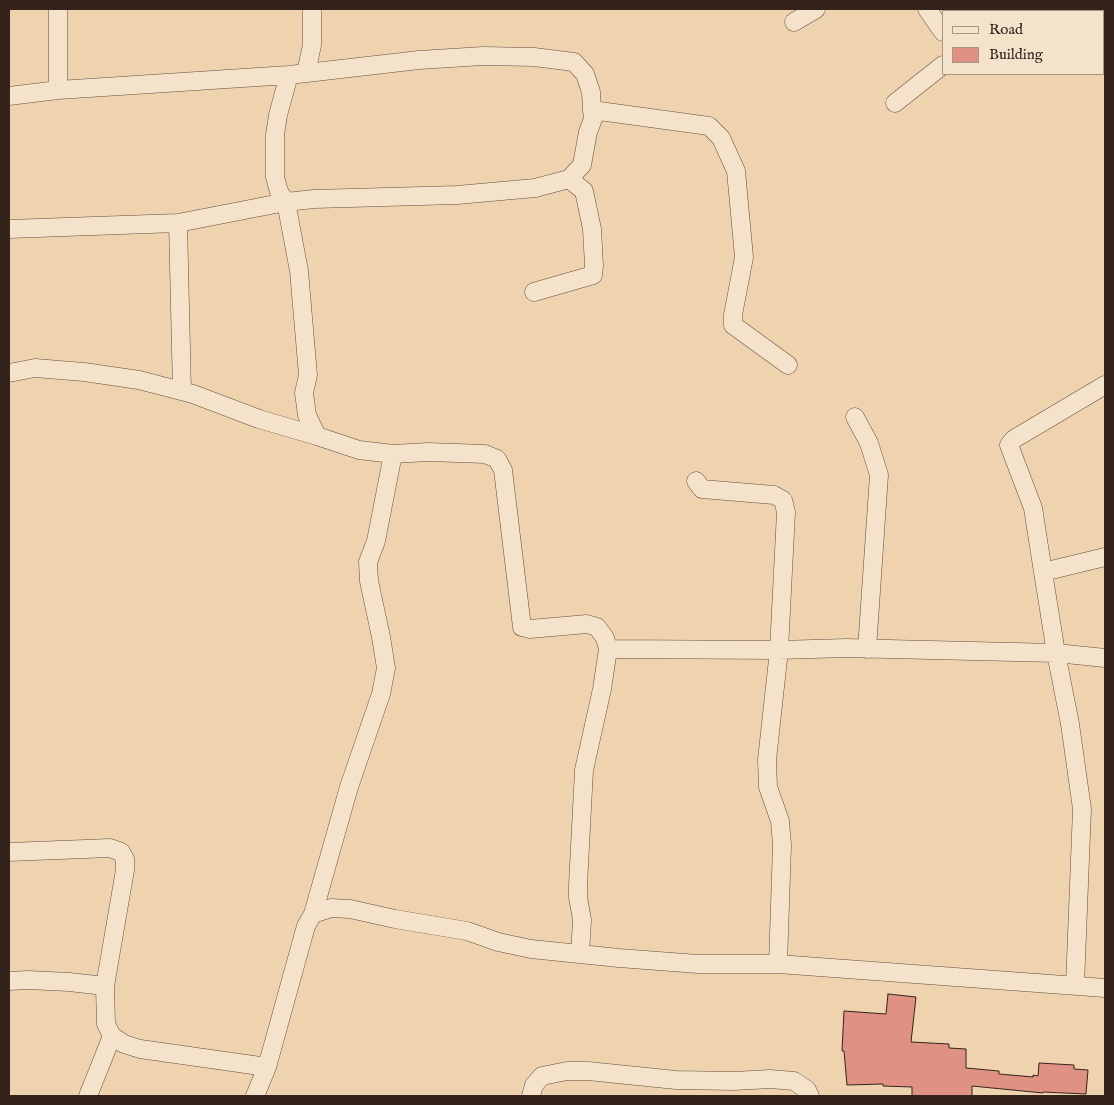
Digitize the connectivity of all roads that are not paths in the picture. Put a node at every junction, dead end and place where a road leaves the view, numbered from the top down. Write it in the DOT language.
graph roads {
  1 [pos="58,9"];
  2 [pos="312,9"];
  3 [pos="816,9"];
  4 [pos="927,9"];
  5 [pos="794,22"];
  6 [pos="942,31"];
  7 [pos="942,66"];
  8 [pos="306,73"];
  9 [pos="289,76"];
  10 [pos="58,90"];
  11 [pos="9,96"];
  12 [pos="895,103"];
  13 [pos="592,110"];
  14 [pos="582,165"];
  15 [pos="568,179"];
  16 [pos="584,191"];
  17 [pos="286,202"];
  18 [pos="178,223"];
  19 [pos="9,229"];
  20 [pos="534,292"];
  21 [pos="788,365"];
  22 [pos="9,374"];
  23 [pos="1105,386"];
  24 [pos="182,391"];
  25 [pos="855,417"];
  26 [pos="316,436"];
  27 [pos="393,454"];
  28 [pos="696,481"];
  29 [pos="1105,557"];
  30 [pos="1043,572"];
  31 [pos="608,648"];
  32 [pos="867,649"];
  33 [pos="779,650"];
  34 [pos="1056,653"];
  35 [pos="1105,658"];
  36 [pos="9,852"];
  37 [pos="313,914"];
  38 [pos="580,954"];
  39 [pos="778,964"];
  40 [pos="9,981"];
  41 [pos="1075,985"];
  42 [pos="105,986"];
  43 [pos="1105,988"];
  44 [pos="112,1036"];
  45 [pos="267,1067"];
  46 [pos="88,1096"];
  47 [pos="256,1096"];
  48 [pos="531,1096"];
  49 [pos="810,1096"];
  1 -- 10 [label="street"];
  2 -- 8 [label="street"];
  3 -- 5 [label="street"];
  4 -- 6 [label="street"];
  7 -- 12 [label="street"];
  8 -- 9 [label="street"];
  8 -- 13 [label="street"];
  9 -- 10 [label="street"];
  9 -- 17 [label="street"];
  10 -- 11 [label="street"];
  13 -- 14 [label="street"];
  13 -- 21 [label="street"];
  14 -- 15 [label="street"];
  14 -- 16 [label="street"];
  15 -- 16 [label="street"];
  15 -- 17 [label="street"];
  16 -- 20 [label="street"];
  17 -- 18 [label="street"];
  17 -- 26 [label="street"];
  18 -- 19 [label="street"];
  18 -- 24 [label="street"];
  22 -- 24 [label="street"];
  23 -- 30 [label="street"];
  24 -- 26 [label="street"];
  25 -- 32 [label="street"];
  26 -- 27 [label="street"];
  27 -- 31 [label="street"];
  27 -- 37 [label="street"];
  28 -- 33 [label="street"];
  29 -- 30 [label="street"];
  30 -- 34 [label="street"];
  31 -- 33 [label="street"];
  31 -- 38 [label="street"];
  32 -- 33 [label="street"];
  32 -- 34 [label="street"];
  33 -- 39 [label="street"];
  34 -- 35 [label="street"];
  34 -- 41 [label="street"];
  36 -- 42 [label="street"];
  37 -- 38 [label="street"];
  37 -- 45 [label="street"];
  38 -- 39 [label="street"];
  39 -- 41 [label="street"];
  40 -- 42 [label="street"];
  41 -- 43 [label="street"];
  42 -- 44 [label="street"];
  44 -- 45 [label="street"];
  44 -- 46 [label="street"];
  45 -- 47 [label="street"];
  48 -- 49 [label="street"];
}
